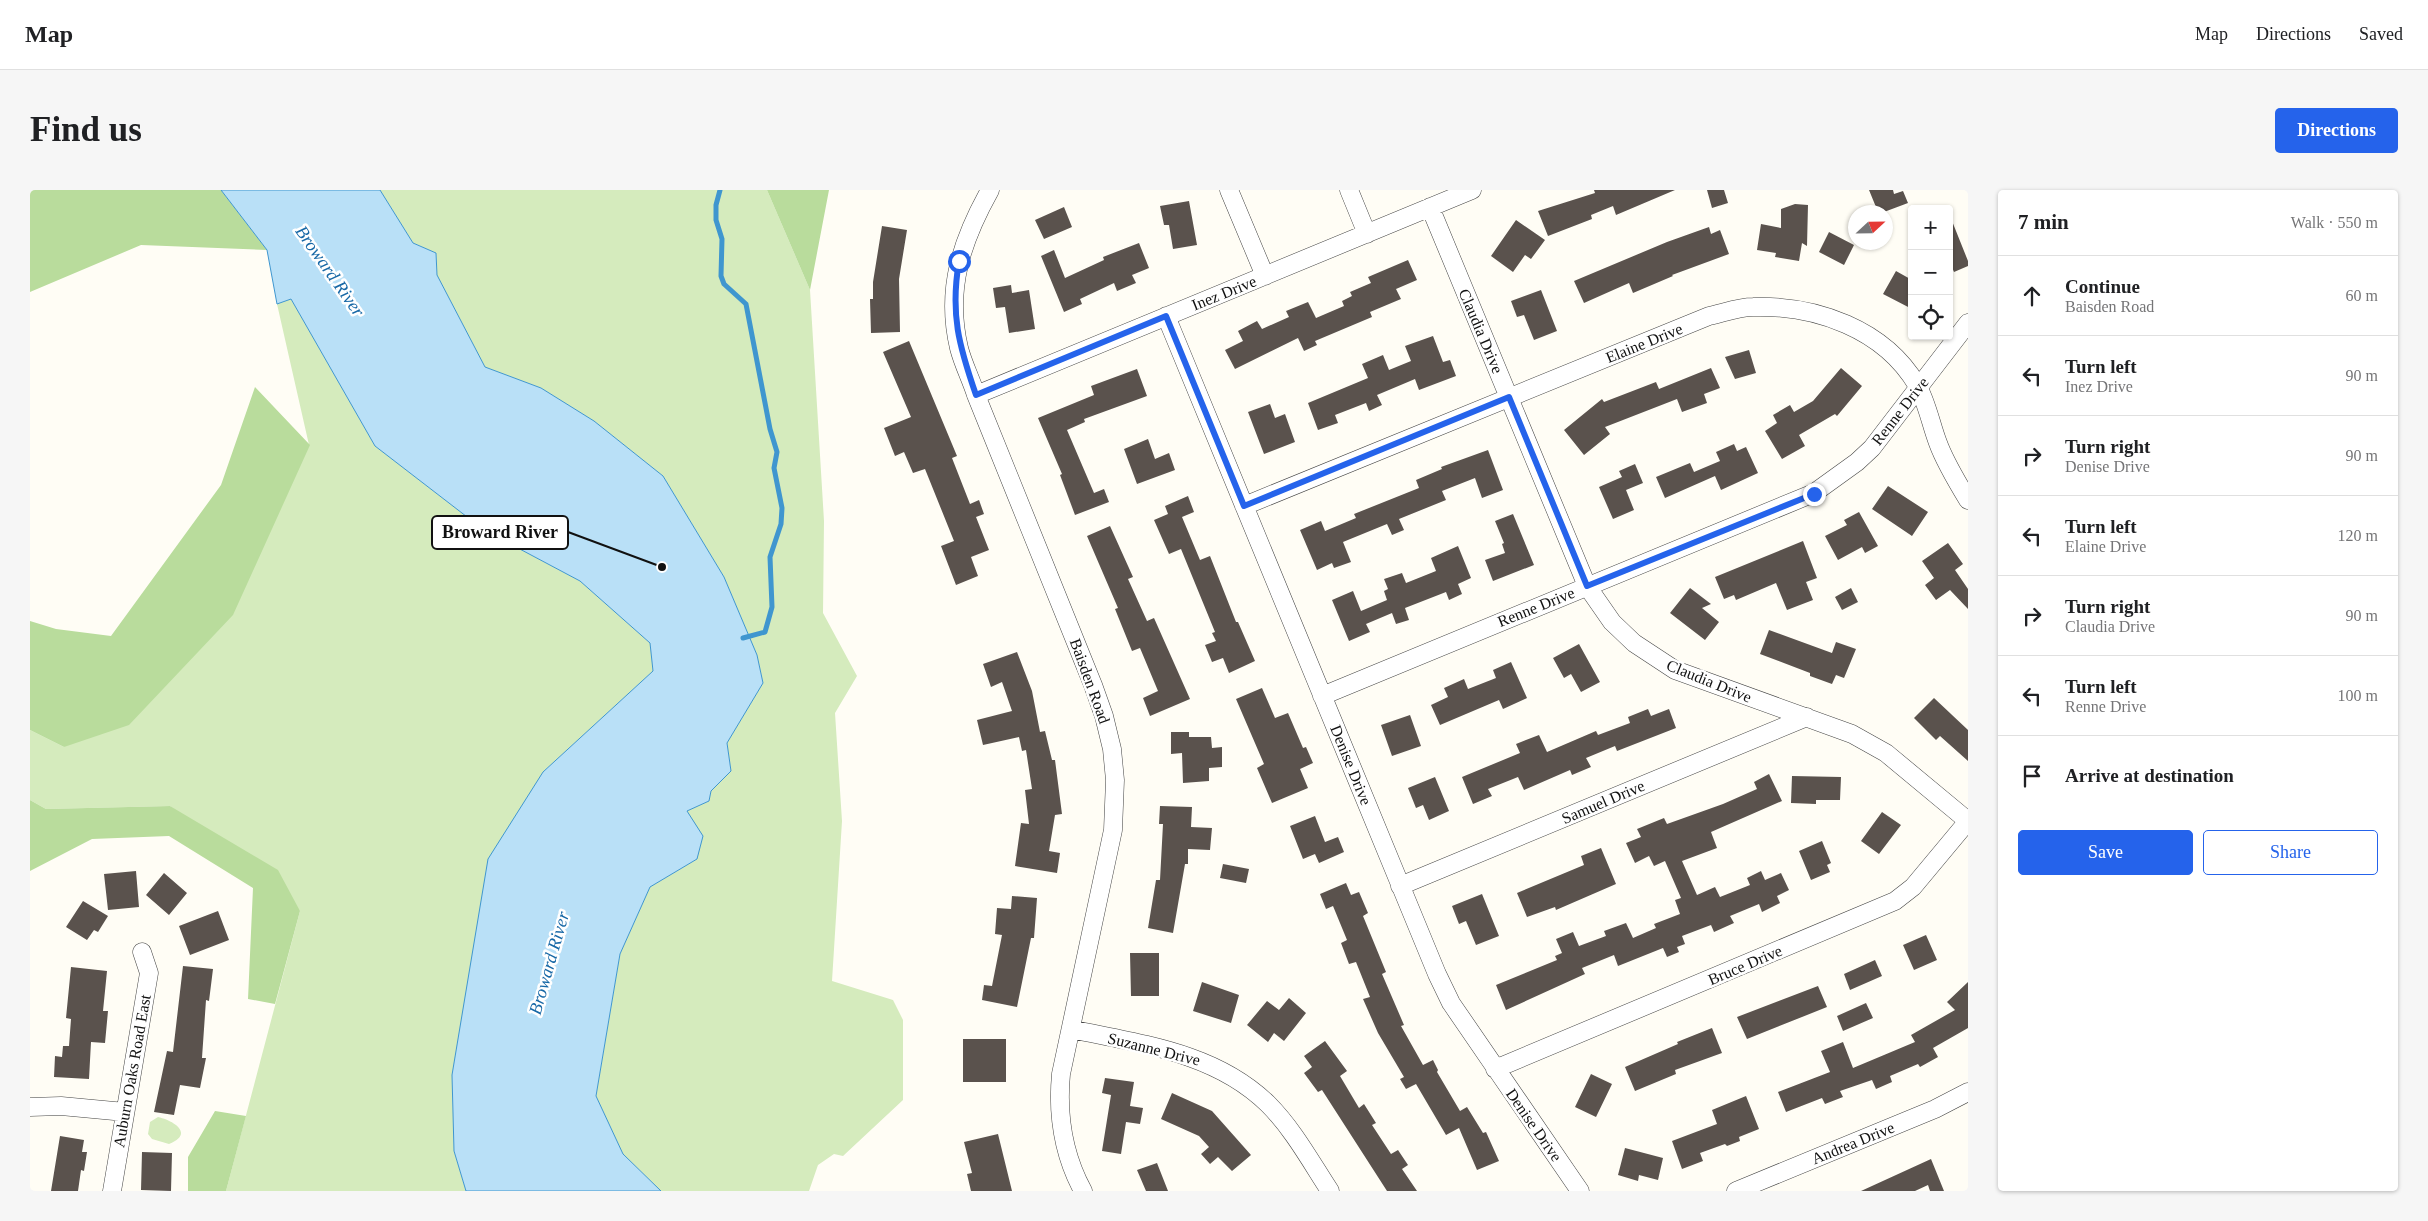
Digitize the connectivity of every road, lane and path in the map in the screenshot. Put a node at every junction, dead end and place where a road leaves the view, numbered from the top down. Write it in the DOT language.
graph roads {
  1 [pos="990,190"];
  2 [pos="1229,190"];
  3 [pos="1349,190"];
  4 [pos="1472,190"];
  5 [pos="1430,207"];
  6 [pos="1367,234"];
  7 [pos="1265,276"];
  8 [pos="1166,316"];
  9 [pos="1968,323"];
  10 [pos="1918,387"];
  11 [pos="976,395"];
  12 [pos="1509,397"];
  13 [pos="1968,500"];
  14 [pos="1244,506"];
  15 [pos="1587,586"];
  16 [pos="1322,696"];
  17 [pos="1807,717"];
  18 [pos="1968,821"];
  19 [pos="1400,886"];
  20 [pos="142,952"];
  21 [pos="1071,1029"];
  22 [pos="1495,1069"];
  23 [pos="1968,1092"];
  24 [pos="30,1106"];
  25 [pos="125,1112"];
  26 [pos="112,1191"];
  27 [pos="1083,1191"];
  28 [pos="1330,1191"];
  29 [pos="1580,1191"];
  30 [pos="1736,1191"];
  1 -- 11 [label="street, Baisden Road"];
  2 -- 7 [label="street"];
  3 -- 6 [label="street"];
  4 -- 5 [label="street, Inez Drive"];
  5 -- 6 [label="street, Inez Drive"];
  5 -- 12 [label="street, Claudia Drive"];
  6 -- 7 [label="street, Inez Drive"];
  7 -- 8 [label="street, Inez Drive"];
  8 -- 11 [label="street, Inez Drive"];
  8 -- 14 [label="street, Denise Drive"];
  9 -- 10 [label="street, Renne Drive"];
  10 -- 12 [label="street, Elaine Drive"];
  10 -- 13 [label="street, Elaine Drive"];
  10 -- 15 [label="street, Renne Drive"];
  11 -- 21 [label="street, Baisden Road"];
  12 -- 14 [label="street, Elaine Drive"];
  12 -- 15 [label="street, Claudia Drive"];
  14 -- 16 [label="street, Denise Drive"];
  15 -- 16 [label="street, Renne Drive"];
  15 -- 17 [label="street, Claudia Drive"];
  16 -- 19 [label="street, Denise Drive"];
  17 -- 18 [label="street, Claudia Drive"];
  17 -- 19 [label="street, Samuel Drive"];
  18 -- 22 [label="street, Bruce Drive"];
  19 -- 22 [label="street, Denise Drive"];
  20 -- 25 [label="street, Auburn Oaks Road East"];
  21 -- 27 [label="street, Baisden Road"];
  21 -- 28 [label="street, Suzanne Drive"];
  22 -- 29 [label="street, Denise Drive"];
  23 -- 30 [label="street, Andrea Drive"];
  24 -- 25 [label="street"];
  25 -- 26 [label="street, Auburn Oaks Road East"];
}
